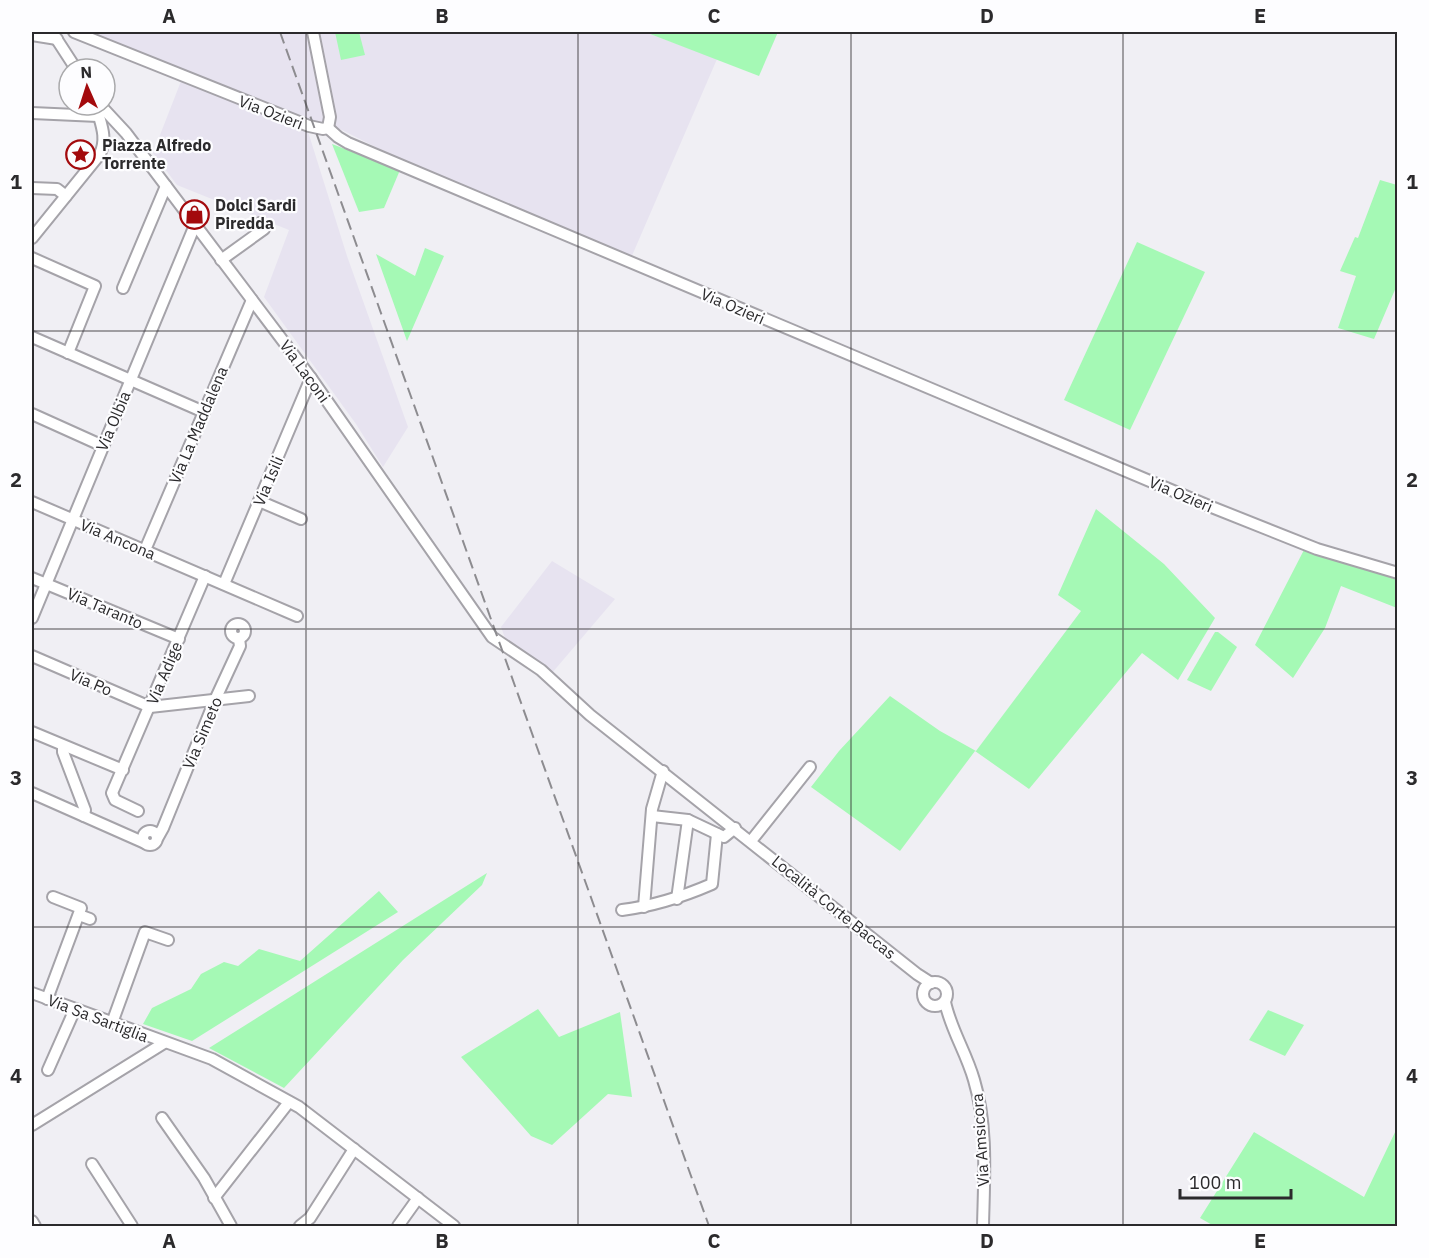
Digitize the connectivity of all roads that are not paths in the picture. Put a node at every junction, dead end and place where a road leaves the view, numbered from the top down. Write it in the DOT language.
graph roads {
  1 [pos="313,32"];
  2 [pos="32,35"];
  3 [pos="64,35"];
  4 [pos="69,57"];
  5 [pos="57,111"];
  6 [pos="32,113"];
  7 [pos="100,117"];
  8 [pos="108,117"];
  9 [pos="328,128"];
  10 [pos="122,129"];
  11 [pos="104,145"];
  12 [pos="166,186"];
  13 [pos="32,188"];
  14 [pos="66,196"];
  15 [pos="260,223"];
  16 [pos="195,225"];
  17 [pos="32,238"];
  18 [pos="32,258"];
  19 [pos="221,260"];
  20 [pos="123,288"];
  21 [pos="252,300"];
  22 [pos="32,337"];
  23 [pos="68,352"];
  24 [pos="311,378"];
  25 [pos="131,380"];
  26 [pos="204,412"];
  27 [pos="32,414"];
  28 [pos="103,446"];
  29 [pos="32,501"];
  30 [pos="260,501"];
  31 [pos="72,519"];
  32 [pos="301,519"];
  33 [pos="145,550"];
  34 [pos="1398,573"];
  35 [pos="205,576"];
  36 [pos="32,578"];
  37 [pos="46,584"];
  38 [pos="224,584"];
  39 [pos="297,616"];
  40 [pos="32,618"];
  41 [pos="179,639"];
  42 [pos="238,639"];
  43 [pos="500,643"];
  44 [pos="32,656"];
  45 [pos="249,696"];
  46 [pos="215,700"];
  47 [pos="150,707"];
  48 [pos="32,732"];
  49 [pos="63,746"];
  50 [pos="810,767"];
  51 [pos="123,770"];
  52 [pos="663,771"];
  53 [pos="32,793"];
  54 [pos="138,811"];
  55 [pos="84,816"];
  56 [pos="652,816"];
  57 [pos="688,820"];
  58 [pos="735,828"];
  59 [pos="717,834"];
  60 [pos="751,841"];
  61 [pos="53,897"];
  62 [pos="677,899"];
  63 [pos="644,907"];
  64 [pos="622,910"];
  65 [pos="79,915"];
  66 [pos="90,919"];
  67 [pos="168,940"];
  68 [pos="928,986"];
  69 [pos="32,993"];
  70 [pos="47,999"];
  71 [pos="939,1004"];
  72 [pos="75,1009"];
  73 [pos="112,1023"];
  74 [pos="164,1043"];
  75 [pos="48,1070"];
  76 [pos="289,1102"];
  77 [pos="162,1118"];
  78 [pos="32,1125"];
  79 [pos="354,1149"];
  80 [pos="92,1164"];
  81 [pos="214,1198"];
  82 [pos="418,1198"];
  83 [pos="32,1221"];
  84 [pos="35,1227"];
  85 [pos="132,1227"];
  86 [pos="231,1227"];
  87 [pos="300,1227"];
  88 [pos="398,1227"];
  89 [pos="454,1227"];
  90 [pos="983,1227"];
  1 -- 9 [label="street"];
  2 -- 3 [label="street, Via Ozieri"];
  3 -- 4 [label="street"];
  3 -- 9 [label="street, Via Ozieri"];
  5 -- 6 [label="street"];
  7 -- 11 [label="street"];
  8 -- 10 [label="street, Via Laconi"];
  9 -- 34 [label="street, Via Ozieri"];
  10 -- 11 [label="street"];
  10 -- 12 [label="street, Via Laconi"];
  11 -- 14 [label="street"];
  12 -- 16 [label="street, Via Laconi"];
  12 -- 20 [label="street"];
  13 -- 14 [label="street"];
  14 -- 17 [label="street"];
  15 -- 19 [label="street"];
  16 -- 19 [label="street, Via Laconi"];
  16 -- 25 [label="street, Via Olbia"];
  18 -- 23 [label="street"];
  19 -- 21 [label="street, Via Laconi"];
  21 -- 24 [label="street, Via Laconi"];
  21 -- 26 [label="street, Via La Maddalena"];
  22 -- 23 [label="street"];
  23 -- 25 [label="street"];
  24 -- 30 [label="street, Via Isili"];
  24 -- 43 [label="street, Via Laconi"];
  25 -- 26 [label="street"];
  25 -- 28 [label="street, Via Olbia"];
  26 -- 33 [label="street, Via La Maddalena"];
  27 -- 28 [label="street"];
  28 -- 31 [label="street, Via Olbia"];
  29 -- 31 [label="street, Via Ancona"];
  30 -- 32 [label="street"];
  30 -- 38 [label="street, Via Isili"];
  31 -- 33 [label="street, Via Ancona"];
  31 -- 37 [label="street, Via Olbia"];
  33 -- 35 [label="street, Via Ancona"];
  35 -- 38 [label="street, Via Ancona"];
  35 -- 41 [label="street, Via Adige"];
  36 -- 37 [label="street, Via Taranto"];
  37 -- 40 [label="street, Via Olbia"];
  37 -- 41 [label="street, Via Taranto"];
  38 -- 39 [label="street, Via Ancona"];
  41 -- 47 [label="street, Via Adige"];
  42 -- 46 [label="street, Via Simeto"];
  43 -- 52 [label="street, Località Corte Baccas"];
  44 -- 47 [label="street, Via Po"];
  45 -- 46 [label="street"];
  46 -- 47 [label="street"];
  46 -- 55 [label="street, Via Simeto"];
  47 -- 51 [label="street, Via Adige"];
  48 -- 49 [label="street"];
  49 -- 51 [label="street"];
  49 -- 55 [label="street"];
  50 -- 60 [label="street"];
  51 -- 54 [label="street, Via Adige"];
  52 -- 56 [label="street"];
  52 -- 58 [label="street, Località Corte Baccas"];
  53 -- 55 [label="street"];
  56 -- 57 [label="street"];
  56 -- 63 [label="street"];
  57 -- 59 [label="street"];
  57 -- 62 [label="street"];
  58 -- 59 [label="street"];
  58 -- 60 [label="street, Località Corte Baccas"];
  59 -- 62 [label="street"];
  60 -- 68 [label="street, Località Corte Baccas"];
  61 -- 65 [label="street"];
  62 -- 63 [label="street"];
  63 -- 64 [label="street"];
  65 -- 66 [label="street"];
  65 -- 70 [label="street"];
  67 -- 73 [label="street"];
  68 -- 71 [label="street"];
  68 -- 71 [label="street"];
  69 -- 70 [label="street, Via Sa Sartiglia"];
  70 -- 72 [label="street, Via Sa Sartiglia"];
  71 -- 90 [label="street, Via Amsicora"];
  72 -- 73 [label="street, Via Sa Sartiglia"];
  72 -- 75 [label="street"];
  73 -- 74 [label="street, Via Sa Sartiglia"];
  74 -- 76 [label="street, Via Sa Sartiglia"];
  74 -- 78 [label="street"];
  76 -- 79 [label="street, Via Sa Sartiglia"];
  76 -- 81 [label="street"];
  77 -- 81 [label="street"];
  79 -- 82 [label="street, Via Sa Sartiglia"];
  79 -- 87 [label="street"];
  80 -- 85 [label="street"];
  81 -- 86 [label="street"];
  82 -- 88 [label="street"];
  82 -- 89 [label="street, Via Sa Sartiglia"];
  83 -- 84 [label="street"];
}
